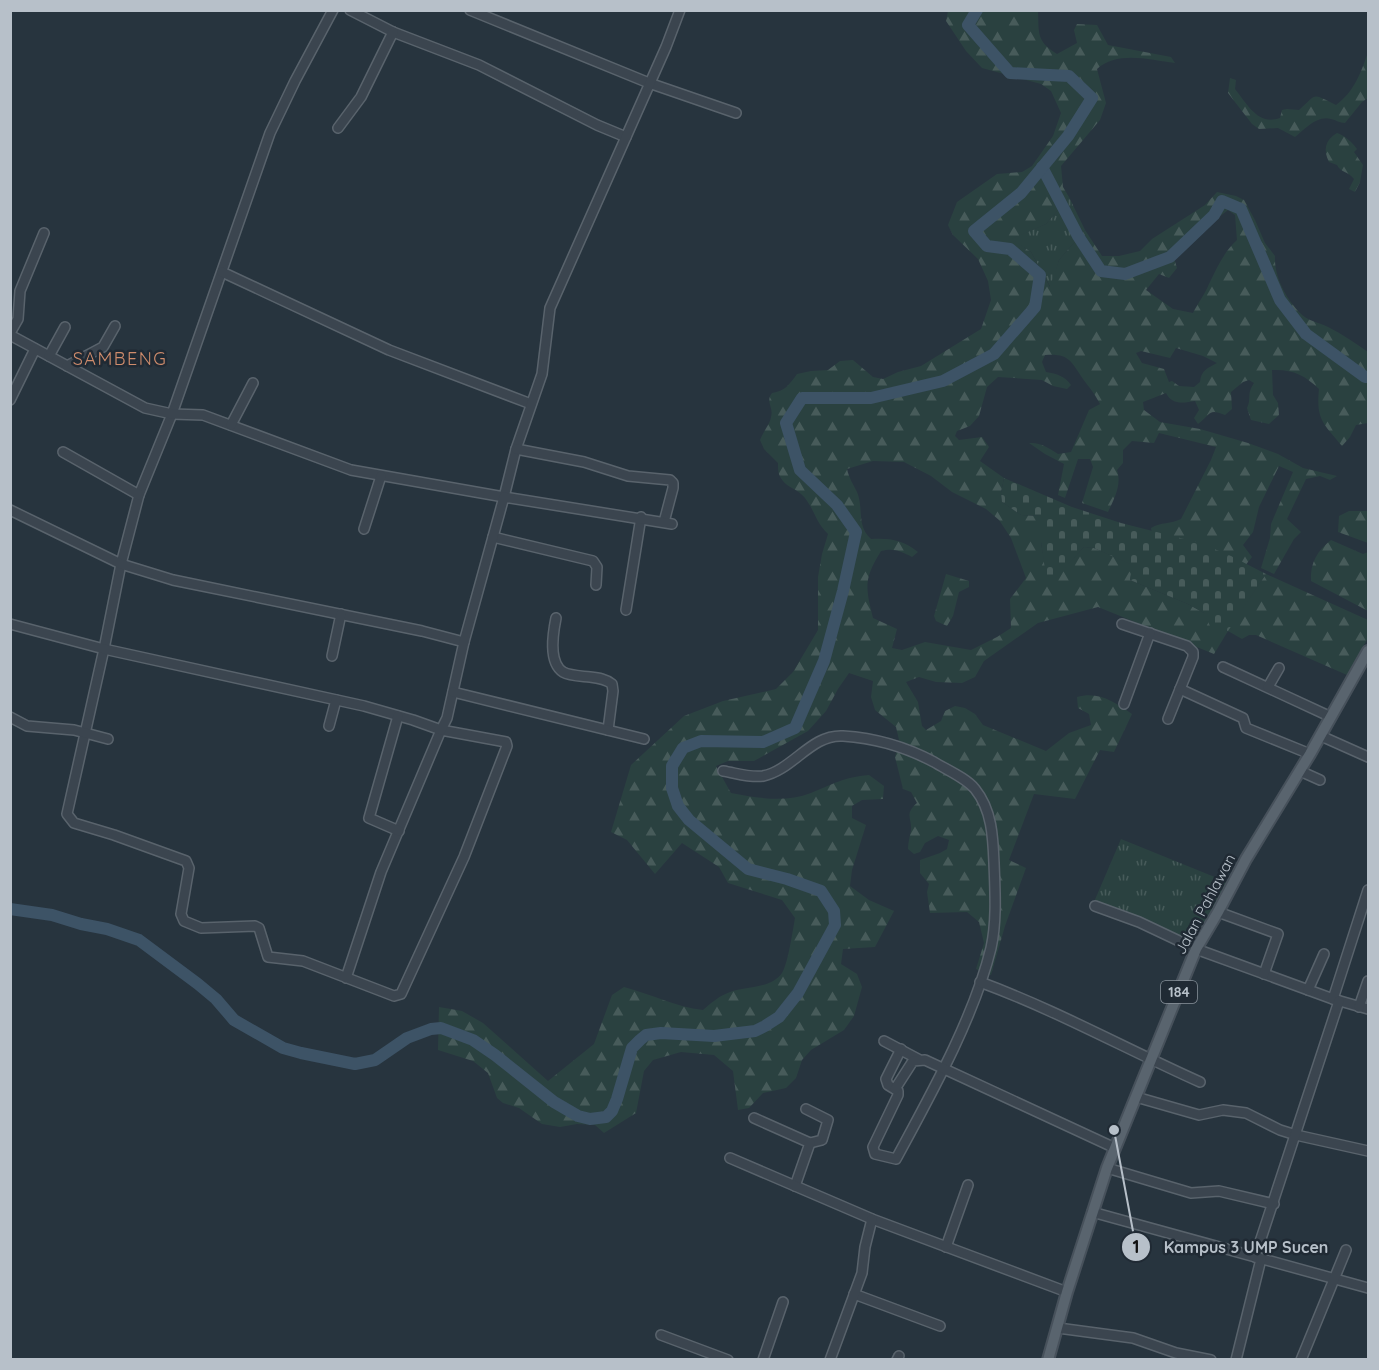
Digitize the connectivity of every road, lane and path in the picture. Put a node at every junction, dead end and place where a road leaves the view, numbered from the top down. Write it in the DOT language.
graph roads {
  1 [pos="333,10"];
  2 [pos="350,10"];
  3 [pos="470,10"];
  4 [pos="680,10"];
  5 [pos="393,32"];
  6 [pos="649,83"];
  7 [pos="736,113"];
  8 [pos="338,128"];
  9 [pos="626,137"];
  10 [pos="44,233"];
  11 [pos="222,272"];
  12 [pos="115,326"];
  13 [pos="65,327"];
  14 [pos="10,334"];
  15 [pos="35,349"];
  16 [pos="49,356"];
  17 [pos="67,366"];
  18 [pos="253,383"];
  19 [pos="10,400"];
  20 [pos="531,404"];
  21 [pos="172,414"];
  22 [pos="231,425"];
  23 [pos="516,449"];
  24 [pos="63,452"];
  25 [pos="381,476"];
  26 [pos="140,495"];
  27 [pos="504,497"];
  28 [pos="10,510"];
  29 [pos="641,517"];
  30 [pos="364,530"];
  31 [pos="493,537"];
  32 [pos="121,564"];
  33 [pos="596,585"];
  34 [pos="626,610"];
  35 [pos="341,614"];
  36 [pos="556,618"];
  37 [pos="10,624"];
  38 [pos="1122,624"];
  39 [pos="1150,633"];
  40 [pos="465,642"];
  41 [pos="104,649"];
  42 [pos="1368,651"];
  43 [pos="332,656"];
  44 [pos="1223,667"];
  45 [pos="1279,668"];
  46 [pos="1268,687"];
  47 [pos="1180,689"];
  48 [pos="453,692"];
  49 [pos="336,700"];
  50 [pos="1124,704"];
  51 [pos="398,716"];
  52 [pos="10,717"];
  53 [pos="1331,717"];
  54 [pos="1168,718"];
  55 [pos="329,726"];
  56 [pos="441,730"];
  57 [pos="608,730"];
  58 [pos="85,732"];
  59 [pos="1321,736"];
  60 [pos="108,738"];
  61 [pos="644,739"];
  62 [pos="1310,754"];
  63 [pos="1368,757"];
  64 [pos="723,771"];
  65 [pos="1300,771"];
  66 [pos="1320,780"];
  67 [pos="399,831"];
  68 [pos="1368,890"];
  69 [pos="1095,906"];
  70 [pos="1218,912"];
  71 [pos="1196,949"];
  72 [pos="1324,954"];
  73 [pos="1264,974"];
  74 [pos="346,978"];
  75 [pos="1368,981"];
  76 [pos="980,982"];
  77 [pos="1308,990"];
  78 [pos="1336,1000"];
  79 [pos="1364,1008"];
  80 [pos="884,1041"];
  81 [pos="901,1049"];
  82 [pos="918,1059"];
  83 [pos="1151,1060"];
  84 [pos="943,1067"];
  85 [pos="1200,1082"];
  86 [pos="895,1089"];
  87 [pos="1136,1097"];
  88 [pos="806,1109"];
  89 [pos="754,1118"];
  90 [pos="1296,1135"];
  91 [pos="810,1143"];
  92 [pos="1115,1148"];
  93 [pos="1368,1151"];
  94 [pos="730,1158"];
  95 [pos="1107,1168"];
  96 [pos="968,1185"];
  97 [pos="795,1186"];
  98 [pos="1274,1204"];
  99 [pos="1092,1212"];
  100 [pos="872,1219"];
  101 [pos="946,1247"];
  102 [pos="1346,1250"];
  103 [pos="1258,1258"];
  104 [pos="1335,1279"];
  105 [pos="1368,1288"];
  106 [pos="1067,1292"];
  107 [pos="854,1294"];
  108 [pos="783,1302"];
  109 [pos="940,1326"];
  110 [pos="1058,1328"];
  111 [pos="661,1335"];
  112 [pos="728,1359"];
  113 [pos="763,1359"];
  114 [pos="830,1359"];
  115 [pos="1048,1359"];
  116 [pos="1211,1359"];
  117 [pos="1236,1359"];
  118 [pos="1301,1359"];
  1 -- 11 [label="street"];
  2 -- 5 [label="street"];
  3 -- 6 [label="street"];
  4 -- 6 [label="street"];
  5 -- 8 [label="street"];
  5 -- 9 [label="street"];
  6 -- 7 [label="street"];
  6 -- 9 [label="street"];
  9 -- 20 [label="street"];
  10 -- 14 [label="street"];
  11 -- 20 [label="street"];
  11 -- 21 [label="street"];
  12 -- 17 [label="street"];
  13 -- 16 [label="street"];
  14 -- 15 [label="street"];
  15 -- 16 [label="street"];
  15 -- 19 [label="street"];
  16 -- 17 [label="street"];
  17 -- 21 [label="street"];
  18 -- 22 [label="street"];
  20 -- 23 [label="street"];
  21 -- 22 [label="street"];
  21 -- 26 [label="street"];
  22 -- 25 [label="street"];
  23 -- 27 [label="street"];
  23 -- 29 [label="street"];
  24 -- 26 [label="street"];
  25 -- 27 [label="street"];
  25 -- 30 [label="street"];
  26 -- 32 [label="street"];
  27 -- 29 [label="street"];
  27 -- 31 [label="street"];
  28 -- 32 [label="street"];
  29 -- 34 [label="street"];
  31 -- 33 [label="street"];
  31 -- 40 [label="street"];
  32 -- 35 [label="street"];
  32 -- 41 [label="street"];
  35 -- 40 [label="street"];
  35 -- 43 [label="street"];
  36 -- 57 [label="street"];
  37 -- 41 [label="street"];
  38 -- 39 [label="street"];
  39 -- 47 [label="street"];
  39 -- 50 [label="street"];
  40 -- 48 [label="street"];
  41 -- 49 [label="street"];
  41 -- 58 [label="street"];
  42 -- 53 [label="main road, Jalan Pahlawan / 184"];
  44 -- 46 [label="street"];
  45 -- 46 [label="street"];
  46 -- 53 [label="street"];
  47 -- 54 [label="street"];
  47 -- 62 [label="street"];
  48 -- 56 [label="street"];
  48 -- 57 [label="street"];
  49 -- 51 [label="street"];
  49 -- 55 [label="street"];
  51 -- 56 [label="street"];
  51 -- 67 [label="street"];
  52 -- 58 [label="street"];
  53 -- 59 [label="main road, Jalan Pahlawan / 184"];
  56 -- 67 [label="street"];
  56 -- 74 [label="street"];
  57 -- 61 [label="street"];
  58 -- 60 [label="street"];
  58 -- 74 [label="street"];
  59 -- 62 [label="main road, Jalan Pahlawan / 184"];
  59 -- 63 [label="street"];
  62 -- 65 [label="main road, Jalan Pahlawan / 184"];
  64 -- 76 [label="street"];
  65 -- 66 [label="street"];
  65 -- 70 [label="main road, Jalan Pahlawan / 184"];
  67 -- 74 [label="street"];
  68 -- 78 [label="street"];
  69 -- 71 [label="street"];
  70 -- 71 [label="main road, Jalan Pahlawan / 184"];
  70 -- 73 [label="street"];
  71 -- 73 [label="street"];
  71 -- 83 [label="main road, Jalan Pahlawan / 184"];
  72 -- 77 [label="street"];
  73 -- 77 [label="street"];
  75 -- 79 [label="street"];
  76 -- 83 [label="street"];
  76 -- 84 [label="street"];
  77 -- 78 [label="street"];
  78 -- 79 [label="street"];
  78 -- 90 [label="street"];
  80 -- 81 [label="street"];
  81 -- 82 [label="street"];
  81 -- 86 [label="street"];
  82 -- 84 [label="street"];
  82 -- 86 [label="street"];
  83 -- 85 [label="street"];
  83 -- 87 [label="main road, Jalan Pahlawan / 184"];
  84 -- 86 [label="street"];
  84 -- 92 [label="street"];
  87 -- 90 [label="street"];
  87 -- 92 [label="main road, Jalan Pahlawan / 184"];
  88 -- 91 [label="street"];
  89 -- 91 [label="street"];
  90 -- 93 [label="street"];
  90 -- 98 [label="street"];
  91 -- 97 [label="street"];
  92 -- 95 [label="main road, Jalan Pahlawan / 184"];
  94 -- 97 [label="street"];
  95 -- 98 [label="street"];
  95 -- 99 [label="main road, Jalan Pahlawan / 184"];
  96 -- 101 [label="street"];
  97 -- 100 [label="street"];
  98 -- 103 [label="street"];
  99 -- 103 [label="street"];
  99 -- 106 [label="main road, Jalan Pahlawan / 184"];
  100 -- 101 [label="street"];
  100 -- 107 [label="street"];
  101 -- 106 [label="street"];
  102 -- 104 [label="street"];
  103 -- 104 [label="street"];
  103 -- 117 [label="street"];
  104 -- 105 [label="street"];
  104 -- 118 [label="street"];
  106 -- 110 [label="main road, Jalan Pahlawan / 184"];
  107 -- 109 [label="street"];
  107 -- 114 [label="street"];
  108 -- 113 [label="street"];
  110 -- 115 [label="main road, Jalan Pahlawan / 184"];
  110 -- 116 [label="street"];
  111 -- 112 [label="street"];
}
